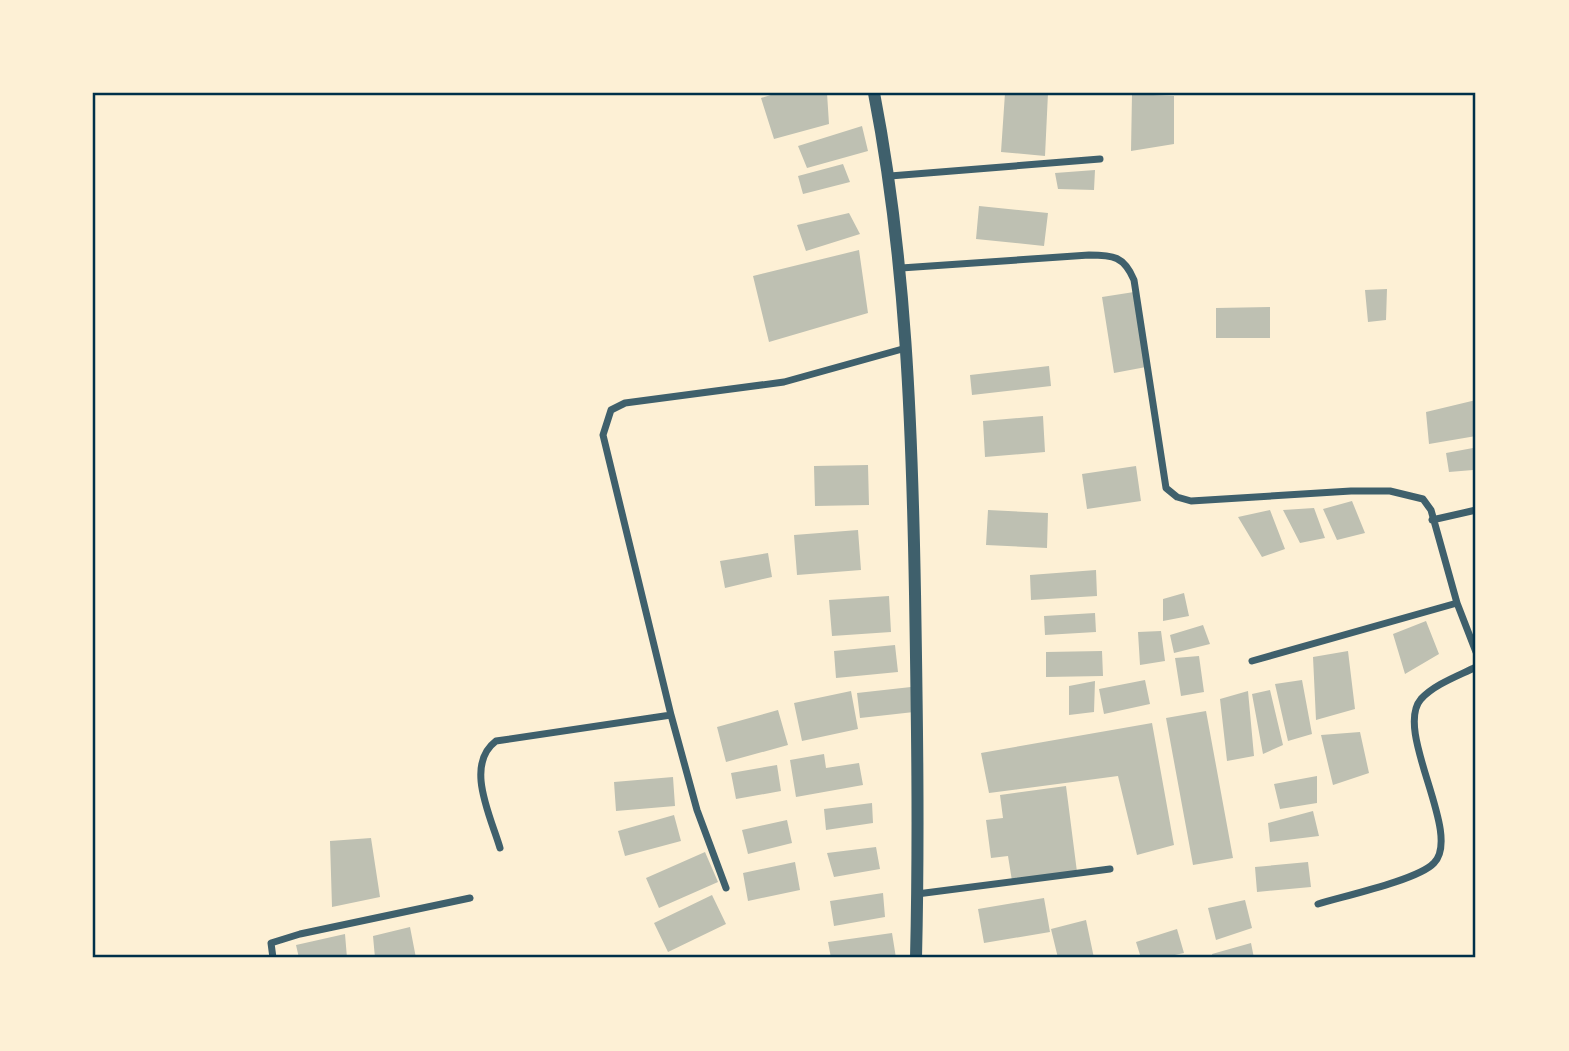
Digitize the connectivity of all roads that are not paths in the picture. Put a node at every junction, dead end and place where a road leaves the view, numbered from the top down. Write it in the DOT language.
graph roads {
  1 [pos="874,93"];
  2 [pos="1100,159"];
  3 [pos="890,176"];
  4 [pos="901,268"];
  5 [pos="906,348"];
  6 [pos="1476,510"];
  7 [pos="1432,520"];
  8 [pos="1457,603"];
  9 [pos="1476,652"];
  10 [pos="1252,660"];
  11 [pos="1476,667"];
  12 [pos="671,715"];
  13 [pos="500,848"];
  14 [pos="1110,869"];
  15 [pos="726,888"];
  16 [pos="917,894"];
  17 [pos="470,898"];
  18 [pos="1318,904"];
  19 [pos="273,958"];
  20 [pos="915,958"];
  1 -- 3 [label="street"];
  2 -- 3 [label="street"];
  3 -- 4 [label="street"];
  4 -- 5 [label="street"];
  4 -- 7 [label="street"];
  5 -- 12 [label="street"];
  5 -- 16 [label="street"];
  6 -- 7 [label="street"];
  7 -- 8 [label="street"];
  8 -- 9 [label="street"];
  8 -- 10 [label="street"];
  11 -- 18 [label="street"];
  12 -- 13 [label="street"];
  12 -- 15 [label="street"];
  14 -- 16 [label="street"];
  16 -- 20 [label="street"];
  17 -- 19 [label="street"];
}
